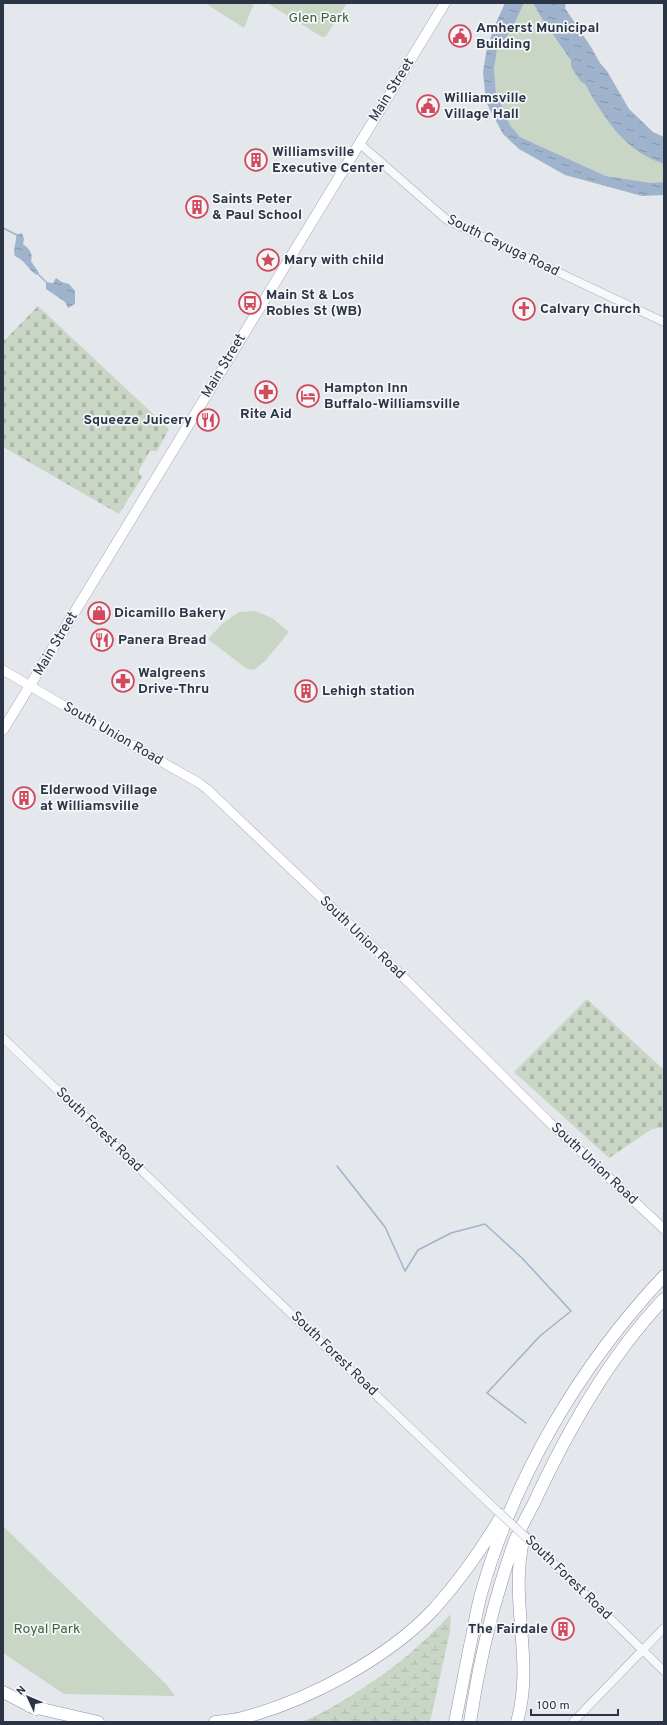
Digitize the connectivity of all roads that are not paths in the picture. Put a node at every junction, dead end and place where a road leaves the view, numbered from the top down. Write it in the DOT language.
graph roads {
  1 [pos="445,3"];
  2 [pos="359,143"];
  3 [pos="664,322"];
  4 [pos="3,670"];
  5 [pos="30,686"];
  6 [pos="3,730"];
  7 [pos="3,1038"];
  8 [pos="664,1229"];
  9 [pos="664,1276"];
  10 [pos="664,1299"];
  11 [pos="527,1473"];
  12 [pos="533,1505"];
  13 [pos="664,1628"];
  14 [pos="643,1650"];
  15 [pos="664,1671"];
  16 [pos="3,1692"];
  17 [pos="29,1706"];
  18 [pos="64,1722"];
  19 [pos="98,1722"];
  20 [pos="215,1722"];
  21 [pos="455,1722"];
  22 [pos="470,1722"];
  23 [pos="517,1722"];
  24 [pos="573,1722"];
  1 -- 2 [label="main road, Main Street"];
  2 -- 3 [label="street, South Cayuga Road"];
  2 -- 5 [label="main road, Main Street"];
  4 -- 5 [label="main road, South Union Road"];
  5 -- 6 [label="main road, Main Street"];
  5 -- 8 [label="main road, South Union Road"];
  7 -- 14 [label="street, South Forest Road, bridge"];
  9 -- 11 [label="highway"];
  10 -- 12 [label="highway"];
  11 -- 20 [label="highway"];
  11 -- 21 [label="highway"];
  12 -- 22 [label="highway"];
  12 -- 23 [label="highway"];
  13 -- 14 [label="street"];
  14 -- 15 [label="street, South Forest Road"];
  14 -- 24 [label="street"];
  16 -- 17 [label="highway"];
  17 -- 18 [label="highway"];
  17 -- 19 [label="highway"];
}
